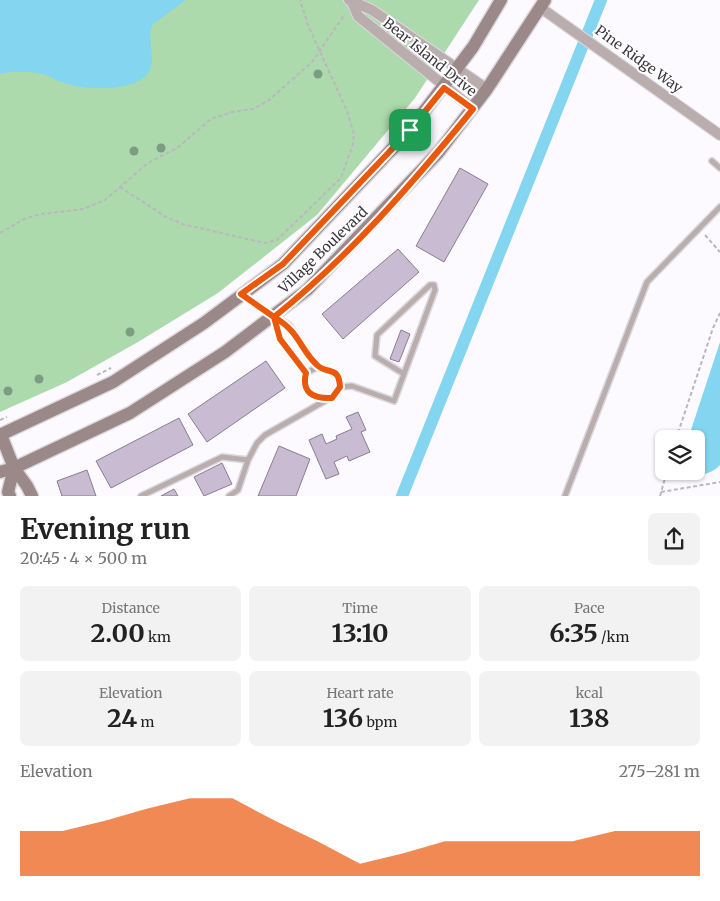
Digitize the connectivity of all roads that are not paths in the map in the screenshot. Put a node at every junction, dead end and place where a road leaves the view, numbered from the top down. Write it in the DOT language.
graph roads {
  1 [pos="500,0"];
  2 [pos="351,1"];
  3 [pos="543,4"];
  4 [pos="457,69"];
  5 [pos="444,88"];
  6 [pos="487,89"];
  7 [pos="473,109"];
  8 [pos="720,135"];
  9 [pos="712,162"];
  10 [pos="720,168"];
  11 [pos="720,207"];
  12 [pos="241,294"];
  13 [pos="274,317"];
  14 [pos="318,367"];
  15 [pos="306,373"];
  16 [pos="404,374"];
  17 [pos="340,387"];
  18 [pos="332,398"];
  19 [pos="0,435"];
  20 [pos="248,460"];
  21 [pos="14,468"];
  22 [pos="0,472"];
  23 [pos="10,496"];
  24 [pos="32,496"];
  25 [pos="141,496"];
  26 [pos="229,496"];
  27 [pos="565,496"];
  1 -- 4 [label="street, Village Boulevard"];
  2 -- 4 [label="street, Bear Island Drive"];
  2 -- 5 [label="street, Bear Island Drive"];
  3 -- 6 [label="street, Village Boulevard"];
  3 -- 8 [label="street, Pine Ridge Way"];
  4 -- 5 [label="street, Village Boulevard"];
  4 -- 6 [label="street, Bear Island Drive"];
  5 -- 7 [label="street, Bear Island Drive"];
  5 -- 12 [label="street, Village Boulevard"];
  6 -- 7 [label="street, Village Boulevard"];
  7 -- 13 [label="street, Village Boulevard"];
  9 -- 10 [label="lane"];
  11 -- 27 [label="lane"];
  12 -- 13 [label="lane"];
  12 -- 19 [label="street, Village Boulevard"];
  13 -- 14 [label="lane"];
  13 -- 15 [label="lane"];
  13 -- 21 [label="street, Village Boulevard"];
  14 -- 15 [label="lane"];
  14 -- 17 [label="lane"];
  15 -- 18 [label="lane"];
  16 -- 16 [label="lane"];
  16 -- 17 [label="lane"];
  17 -- 18 [label="lane"];
  18 -- 20 [label="lane"];
  19 -- 21 [label="street"];
  20 -- 25 [label="lane"];
  20 -- 26 [label="lane"];
  21 -- 22 [label="street, Village Boulevard"];
  21 -- 23 [label="street"];
  21 -- 24 [label="street"];
}
